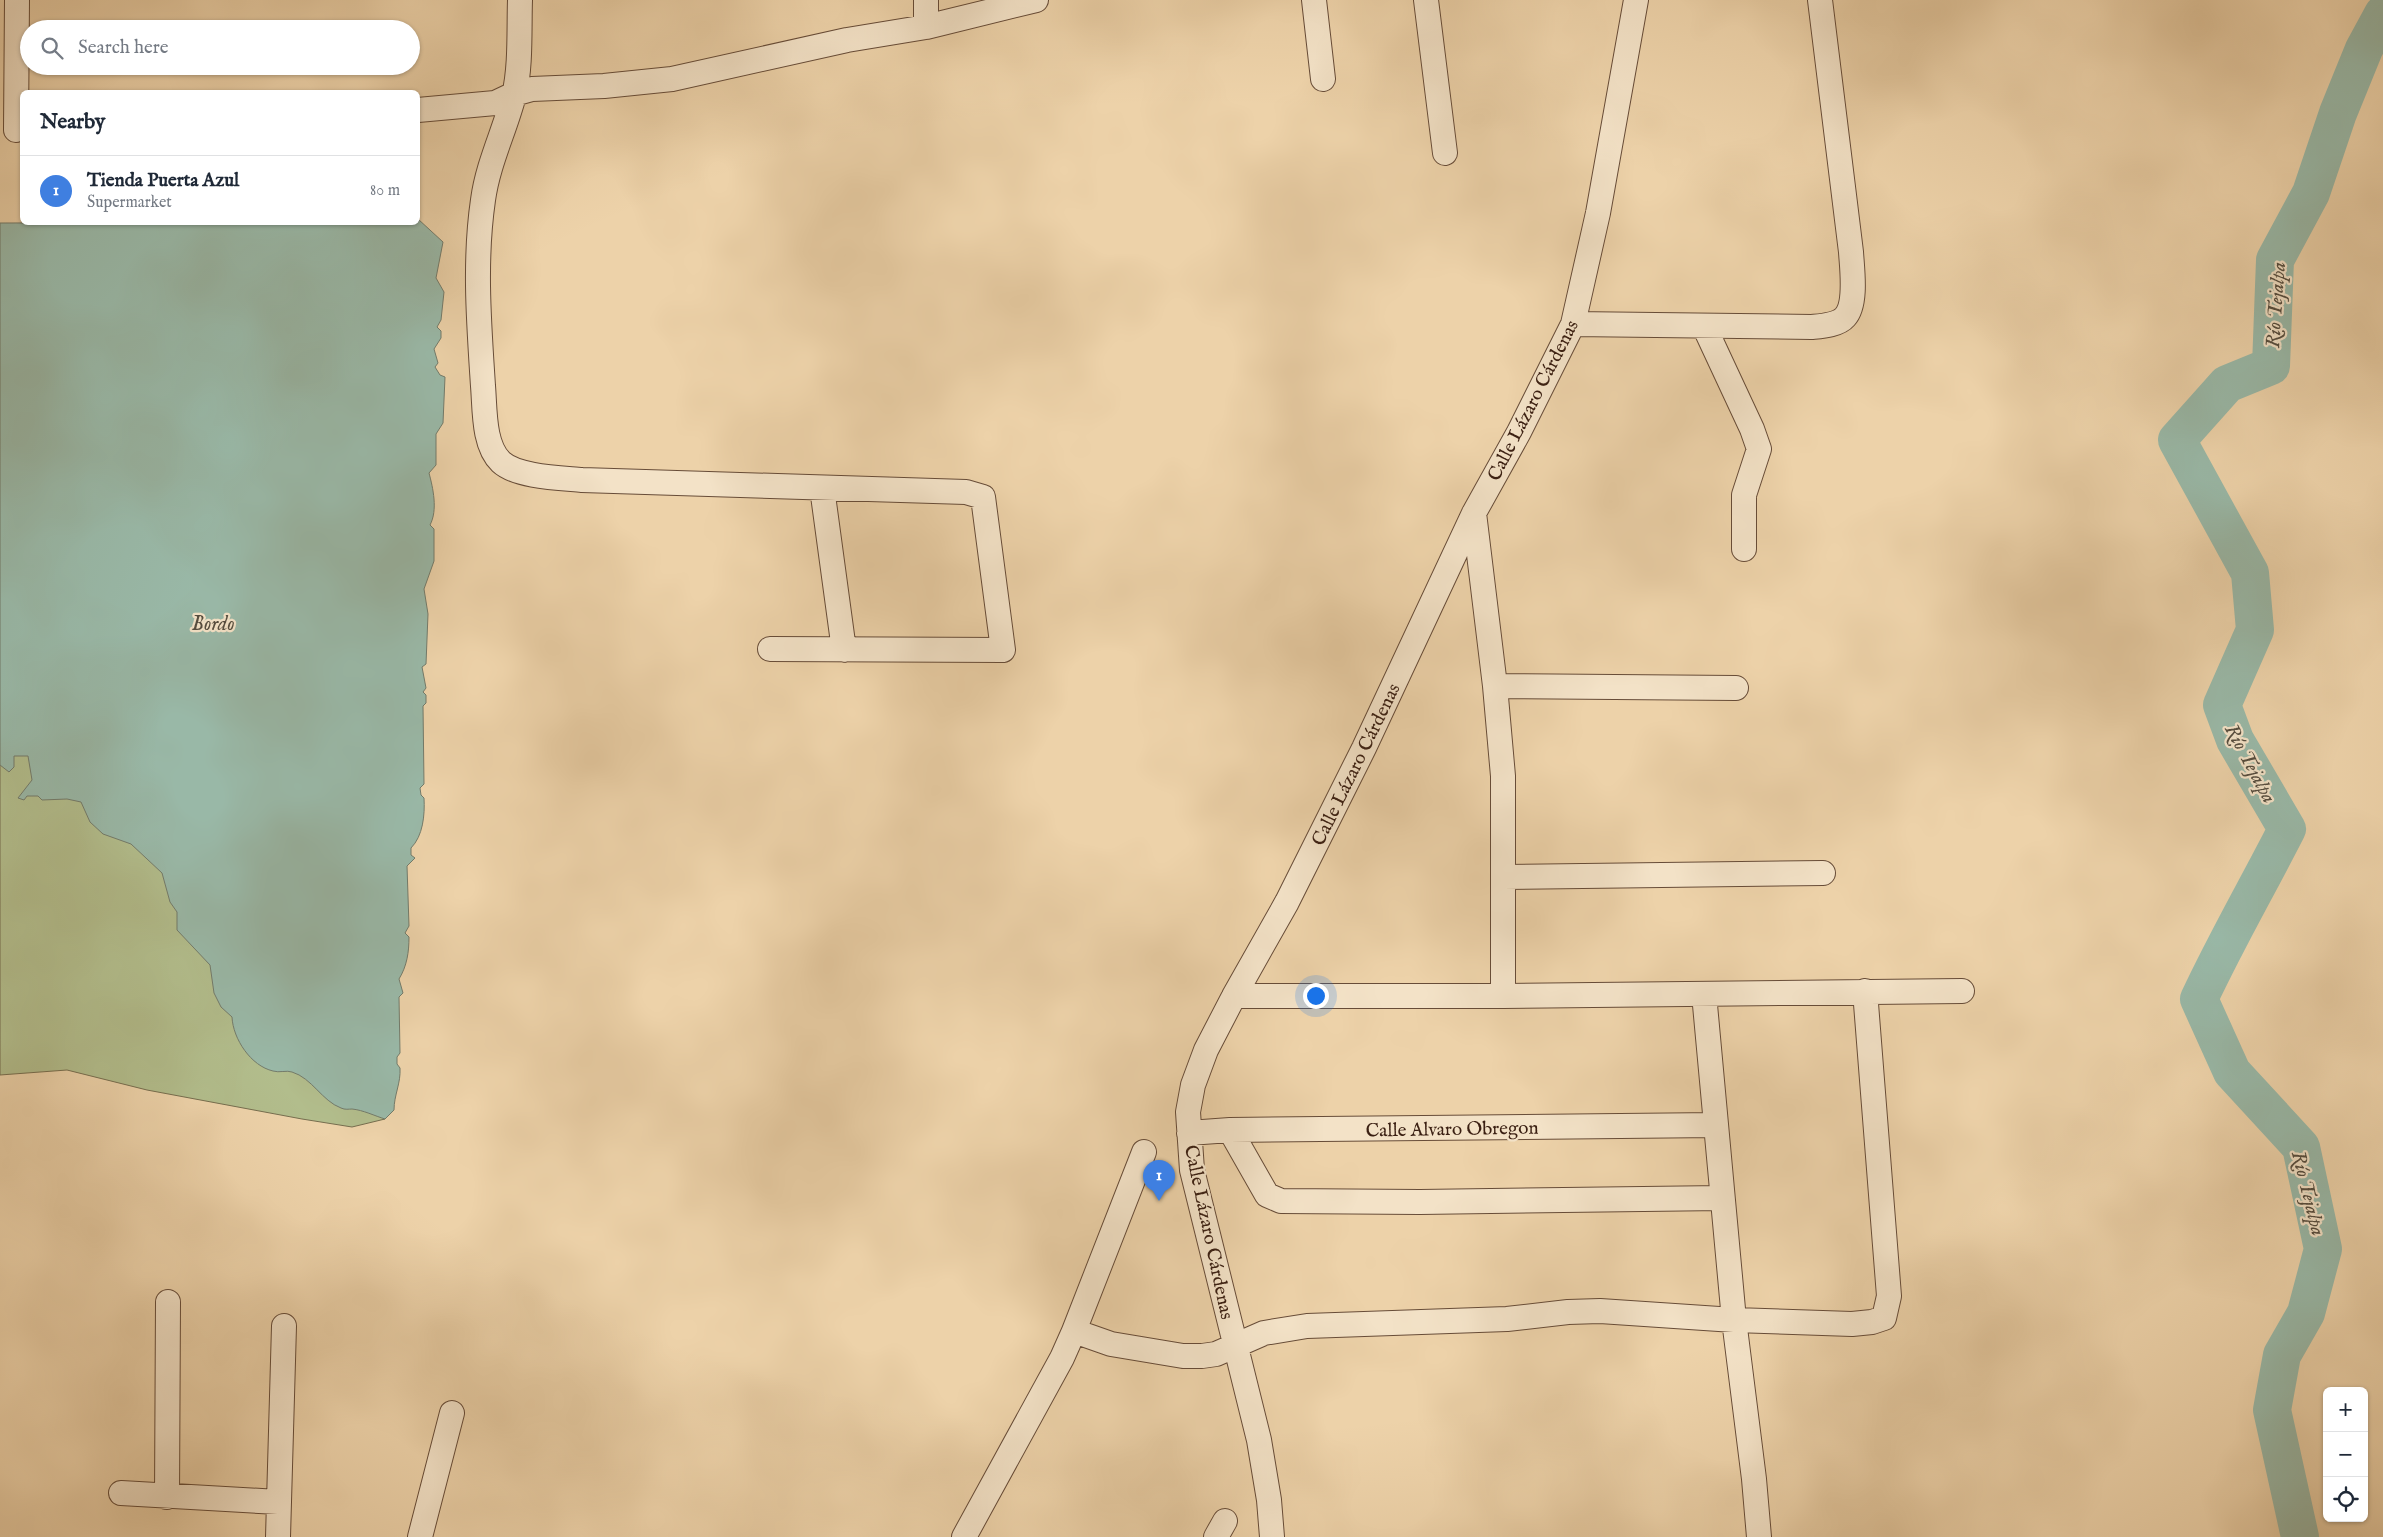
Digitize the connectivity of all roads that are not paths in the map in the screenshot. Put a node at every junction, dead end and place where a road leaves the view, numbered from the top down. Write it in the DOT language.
graph roads {
  1 [pos="17,0"];
  2 [pos="520,0"];
  3 [pos="926,0"];
  4 [pos="1036,0"];
  5 [pos="1314,0"];
  6 [pos="1426,0"];
  7 [pos="1636,0"];
  8 [pos="1820,0"];
  9 [pos="926,27"];
  10 [pos="1324,79"];
  11 [pos="514,94"];
  12 [pos="420,110"];
  13 [pos="13,130"];
  14 [pos="1444,153"];
  15 [pos="1573,324"];
  16 [pos="1704,326"];
  17 [pos="822,488"];
  18 [pos="1474,513"];
  19 [pos="1744,549"];
  20 [pos="770,649"];
  21 [pos="844,650"];
  22 [pos="1495,686"];
  23 [pos="1736,688"];
  24 [pos="1823,873"];
  25 [pos="1504,877"];
  26 [pos="1865,991"];
  27 [pos="1962,991"];
  28 [pos="1704,994"];
  29 [pos="1234,996"];
  30 [pos="1503,996"];
  31 [pos="1716,1126"];
  32 [pos="1230,1130"];
  33 [pos="1189,1133"];
  34 [pos="1144,1152"];
  35 [pos="1722,1198"];
  36 [pos="168,1302"];
  37 [pos="1734,1320"];
  38 [pos="284,1326"];
  39 [pos="1074,1331"];
  40 [pos="1235,1346"];
  41 [pos="452,1413"];
  42 [pos="121,1493"];
  43 [pos="167,1497"];
  44 [pos="278,1502"];
  45 [pos="278,1537"];
  46 [pos="420,1537"];
  47 [pos="964,1537"];
  48 [pos="1272,1537"];
  49 [pos="1759,1537"];
  1 -- 13 [label="street"];
  2 -- 11 [label="street"];
  3 -- 9 [label="street"];
  4 -- 9 [label="street"];
  5 -- 10 [label="street"];
  6 -- 14 [label="street"];
  7 -- 15 [label="street, Calle Lázaro Cárdenas"];
  8 -- 16 [label="street"];
  9 -- 11 [label="street"];
  11 -- 12 [label="street"];
  11 -- 17 [label="street"];
  15 -- 16 [label="street"];
  15 -- 18 [label="street, Calle Lázaro Cárdenas"];
  16 -- 19 [label="street"];
  17 -- 21 [label="street"];
  17 -- 21 [label="street"];
  18 -- 22 [label="street"];
  18 -- 29 [label="street, Calle Lázaro Cárdenas"];
  20 -- 21 [label="street"];
  22 -- 23 [label="street"];
  22 -- 25 [label="street"];
  24 -- 25 [label="street"];
  25 -- 30 [label="street"];
  26 -- 27 [label="street"];
  26 -- 28 [label="street"];
  26 -- 37 [label="street"];
  28 -- 30 [label="street"];
  28 -- 31 [label="street"];
  29 -- 30 [label="street"];
  29 -- 33 [label="street, Calle Lázaro Cárdenas"];
  31 -- 32 [label="street, Calle Alvaro Obregon"];
  31 -- 35 [label="street"];
  32 -- 33 [label="street, Calle Alvaro Obregon"];
  32 -- 35 [label="street"];
  33 -- 40 [label="street, Calle Lázaro Cárdenas"];
  34 -- 39 [label="street"];
  35 -- 37 [label="street"];
  36 -- 43 [label="street"];
  37 -- 40 [label="street"];
  37 -- 49 [label="street"];
  38 -- 44 [label="street"];
  39 -- 40 [label="street"];
  39 -- 47 [label="street"];
  40 -- 48 [label="street, Calle Lázaro Cárdenas"];
  41 -- 46 [label="street"];
  42 -- 43 [label="street"];
  43 -- 44 [label="street"];
  44 -- 45 [label="street"];
}
